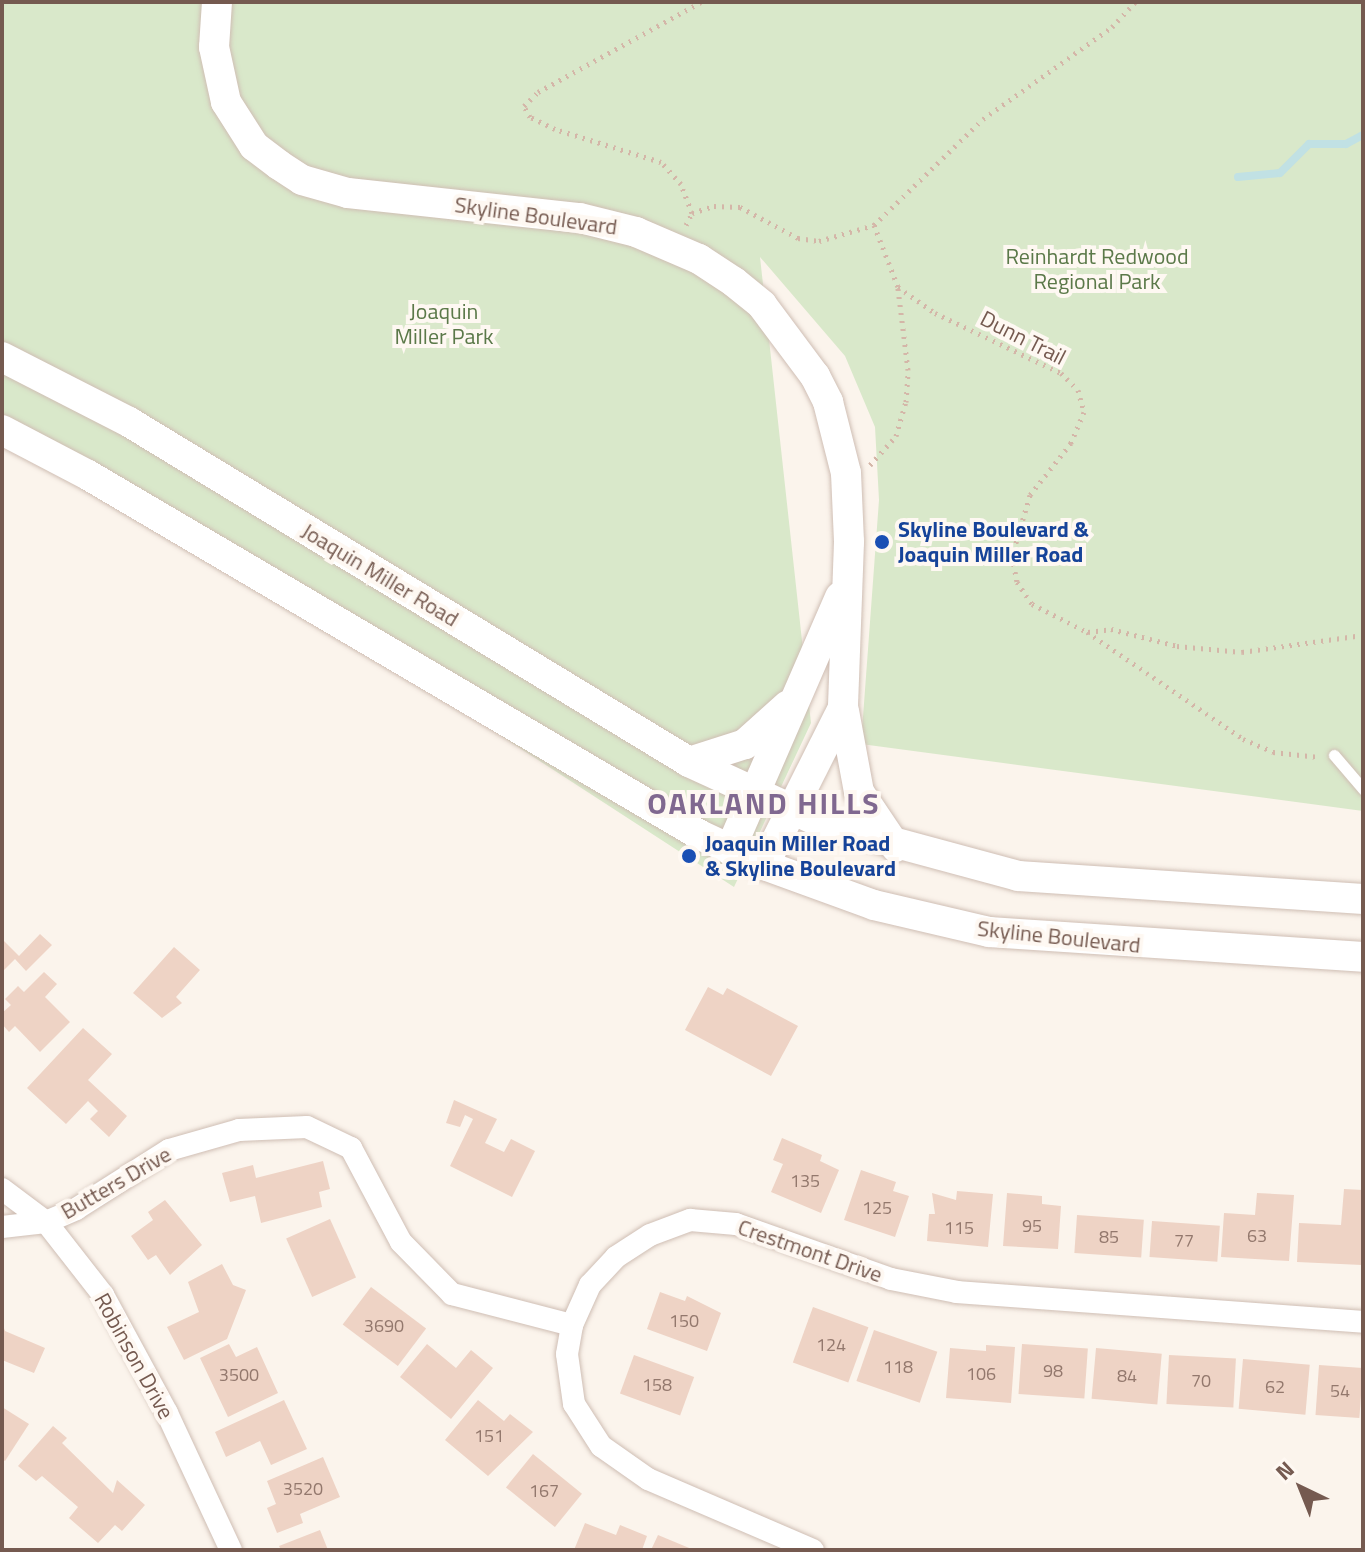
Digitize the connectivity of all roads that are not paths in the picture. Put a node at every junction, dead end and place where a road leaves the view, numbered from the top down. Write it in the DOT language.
graph roads {
  1 [pos="217,2"];
  2 [pos="2,357"];
  3 [pos="2,430"];
  4 [pos="847,580"];
  5 [pos="798,692"];
  6 [pos="843,708"];
  7 [pos="1334,755"];
  8 [pos="689,762"];
  9 [pos="1363,789"];
  10 [pos="756,795"];
  11 [pos="790,810"];
  12 [pos="896,847"];
  13 [pos="730,850"];
  14 [pos="764,865"];
  15 [pos="1363,899"];
  16 [pos="1363,957"];
  17 [pos="2,1189"];
  18 [pos="46,1222"];
  19 [pos="2,1227"];
  20 [pos="1363,1322"];
  21 [pos="572,1325"];
  22 [pos="231,1550"];
  23 [pos="813,1550"];
  1 -- 4 [label="main road, Skyline Boulevard"];
  2 -- 8 [label="main road, Joaquin Miller Road"];
  3 -- 13 [label="main road"];
  4 -- 5 [label="main road, Skyline Boulevard"];
  4 -- 6 [label="main road, Skyline Boulevard"];
  5 -- 8 [label="main road"];
  5 -- 10 [label="main road, Skyline Boulevard"];
  6 -- 11 [label="main road, Skyline Boulevard"];
  6 -- 12 [label="main road"];
  7 -- 9 [label="lane"];
  8 -- 10 [label="main road, Joaquin Miller Road"];
  10 -- 11 [label="main road"];
  10 -- 13 [label="main road, Skyline Boulevard"];
  11 -- 12 [label="main road"];
  11 -- 14 [label="main road, Skyline Boulevard"];
  12 -- 15 [label="main road"];
  13 -- 14 [label="main road, Skyline Boulevard"];
  14 -- 16 [label="main road, Skyline Boulevard"];
  17 -- 18 [label="street, Robinson Drive"];
  18 -- 19 [label="street, Butters Drive"];
  18 -- 21 [label="street, Butters Drive"];
  18 -- 22 [label="street, Robinson Drive"];
  20 -- 21 [label="street, Crestmont Drive"];
  21 -- 23 [label="street, Crestmont Drive"];
}
